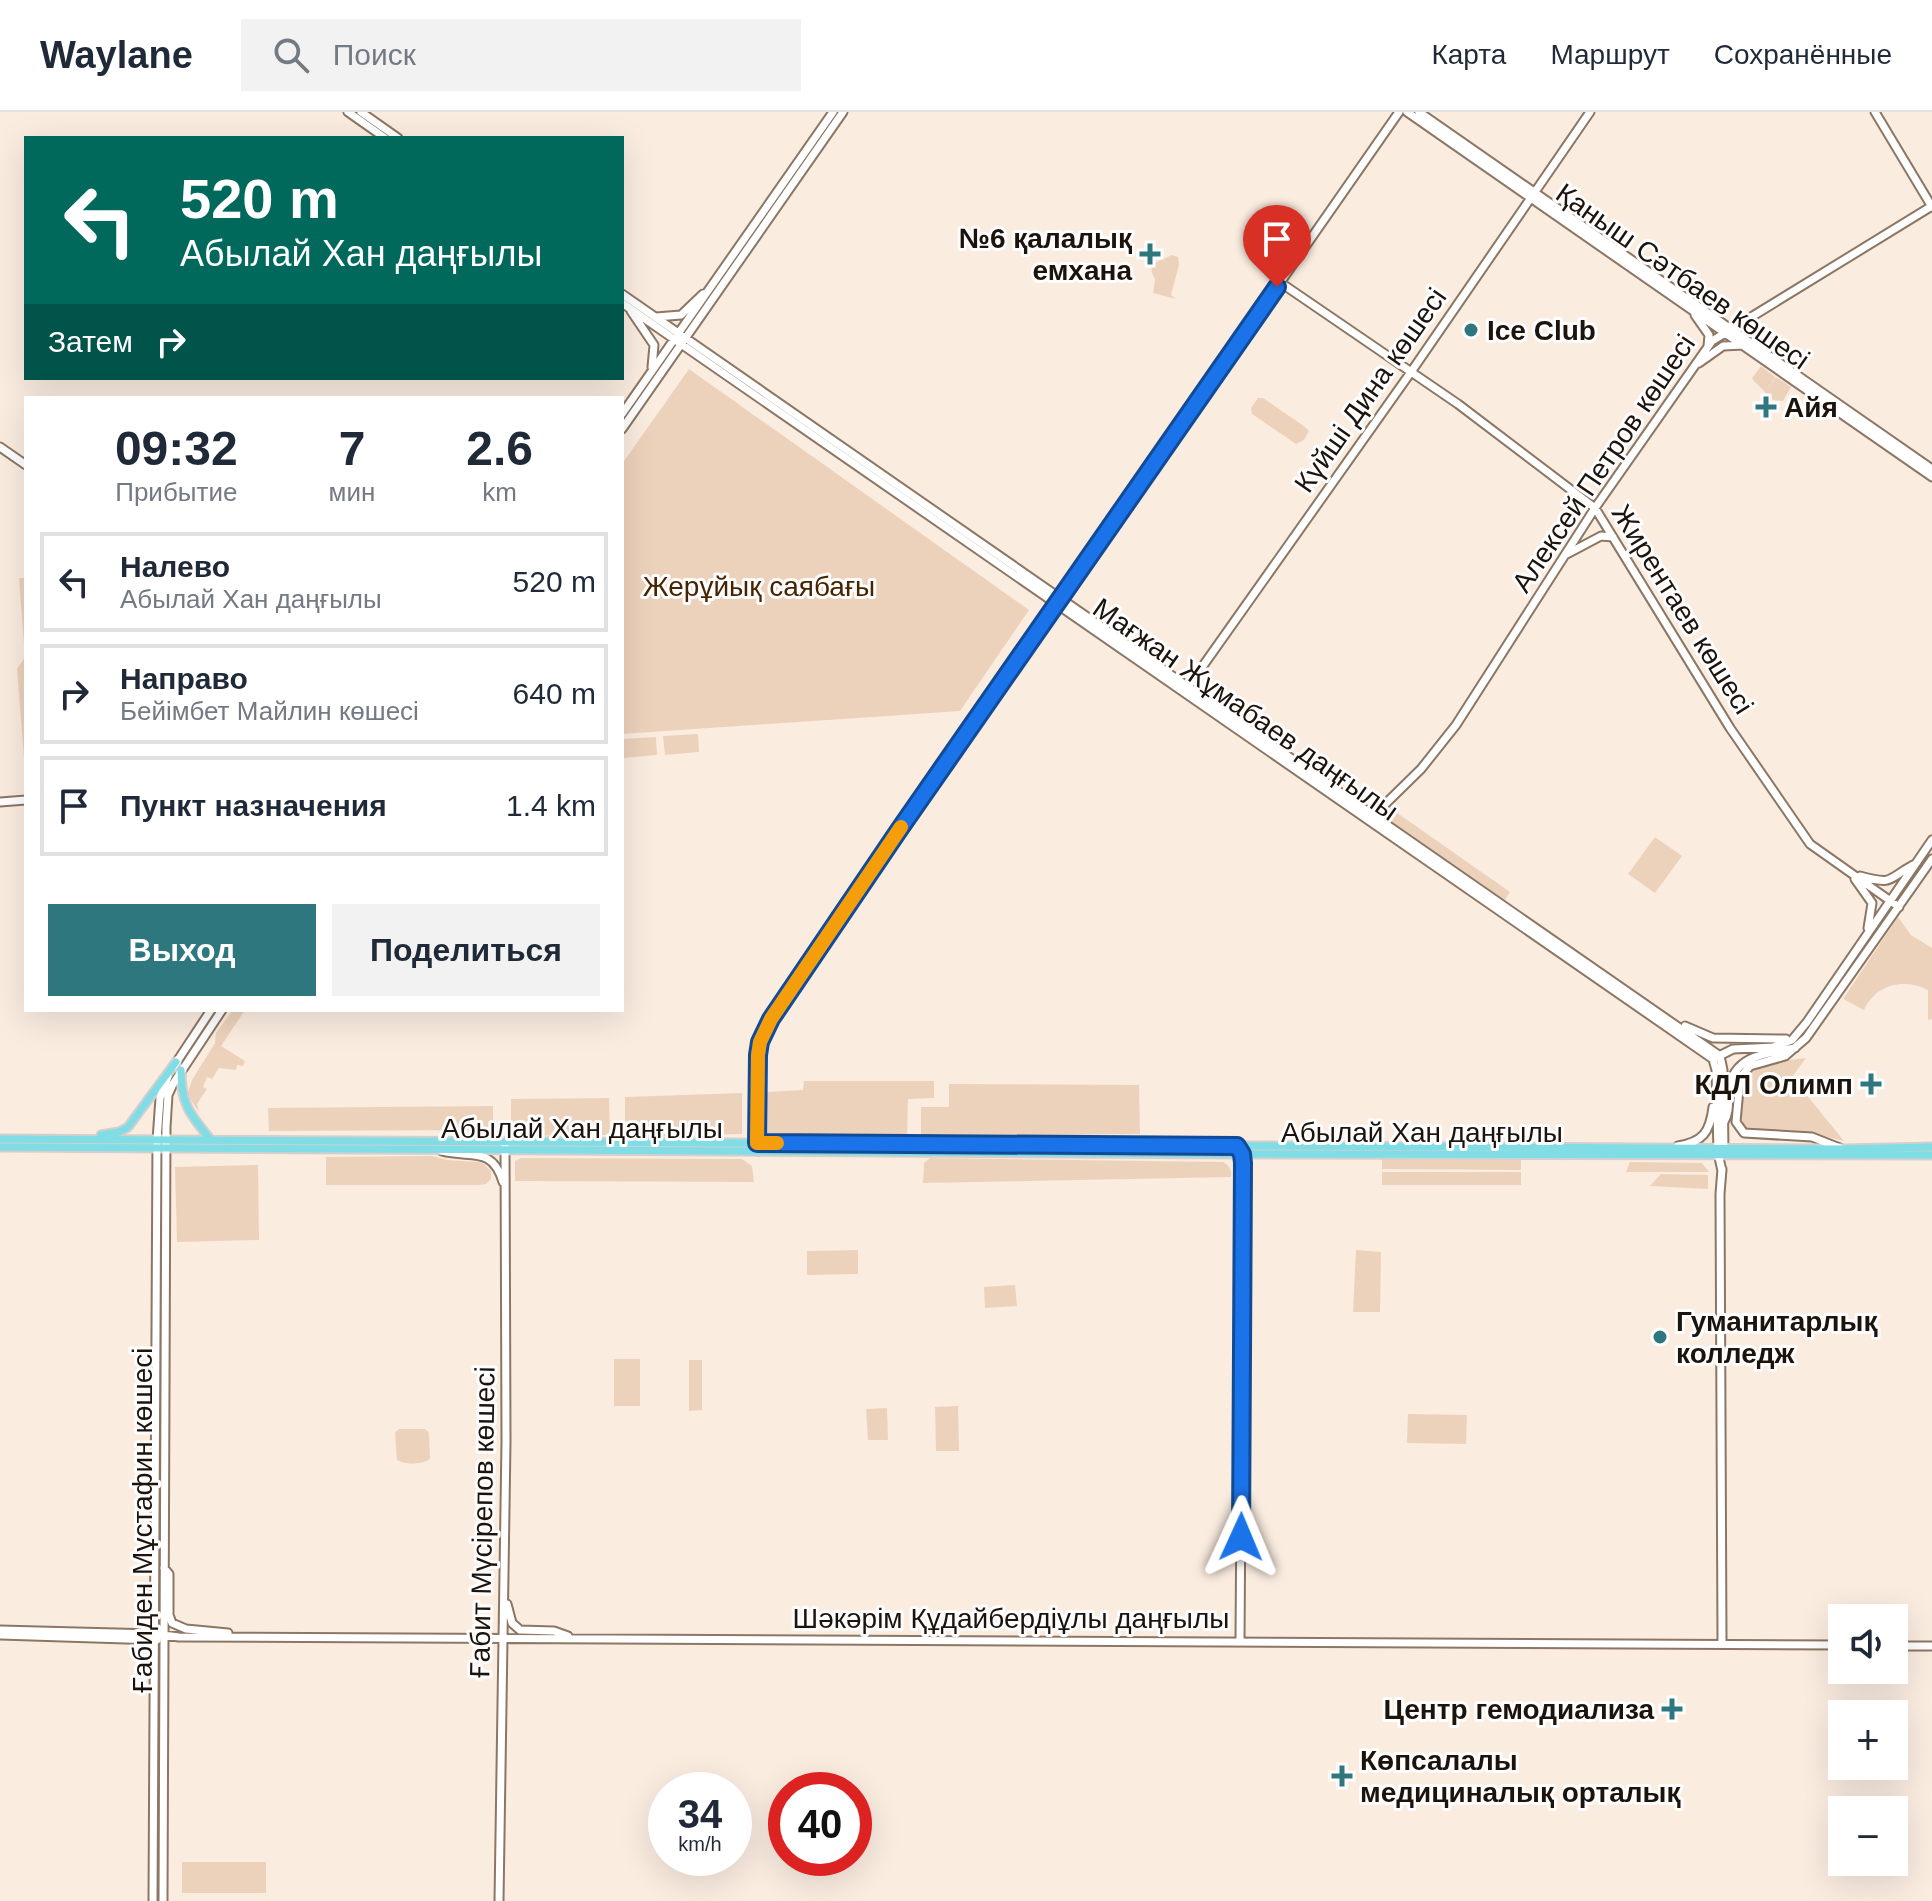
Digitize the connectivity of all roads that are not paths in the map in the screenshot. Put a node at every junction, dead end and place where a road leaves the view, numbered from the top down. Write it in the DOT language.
graph roads {
  1 [pos="348,112"];
  2 [pos="361,112"];
  3 [pos="833,112"];
  4 [pos="843,112"];
  5 [pos="1399,112"];
  6 [pos="1407,112"];
  7 [pos="1419,112"];
  8 [pos="1590,112"];
  9 [pos="1875,112"];
  10 [pos="382,136"];
  11 [pos="395,136"];
  12 [pos="1533,195"];
  13 [pos="1932,206"];
  14 [pos="1281,283"];
  15 [pos="711,288"];
  16 [pos="624,295"];
  17 [pos="624,305"];
  18 [pos="1688,307"];
  19 [pos="656,317"];
  20 [pos="1728,330"];
  21 [pos="680,338"];
  22 [pos="1744,345"];
  23 [pos="1708,346"];
  24 [pos="1691,370"];
  25 [pos="1411,372"];
  26 [pos="650,374"];
  27 [pos="624,411"];
  28 [pos="624,426"];
  29 [pos="0,447"];
  30 [pos="24,464"];
  31 [pos="1932,469"];
  32 [pos="1932,477"];
  33 [pos="1595,508"];
  34 [pos="1613,537"];
  35 [pos="1565,555"];
  36 [pos="1060,602"];
  37 [pos="1187,689"];
  38 [pos="24,800"];
  39 [pos="0,802"];
  40 [pos="1372,817"];
  41 [pos="1932,840"];
  42 [pos="1932,859"];
  43 [pos="1915,864"];
  44 [pos="1851,872"];
  45 [pos="1890,900"];
  46 [pos="1899,907"];
  47 [pos="1867,934"];
  48 [pos="210,1012"];
  49 [pos="221,1012"];
  50 [pos="1677,1024"];
  51 [pos="1799,1033"];
  52 [pos="1773,1047"];
  53 [pos="1797,1047"];
  54 [pos="1716,1058"];
  55 [pos="176,1062"];
  56 [pos="181,1070"];
  57 [pos="1716,1093"];
  58 [pos="1723,1124"];
  59 [pos="0,1139"];
  60 [pos="210,1139"];
  61 [pos="61,1140"];
  62 [pos="161,1143"];
  63 [pos="1237,1146"];
  64 [pos="0,1147"];
  65 [pos="505,1147"];
  66 [pos="758,1147"];
  67 [pos="1662,1147"];
  68 [pos="1932,1147"];
  69 [pos="432,1149"];
  70 [pos="1842,1149"];
  71 [pos="1721,1150"];
  72 [pos="1242,1154"];
  73 [pos="1932,1155"];
  74 [pos="505,1189"];
  75 [pos="164,1568"];
  76 [pos="505,1584"];
  77 [pos="0,1632"];
  78 [pos="155,1637"];
  79 [pos="165,1637"];
  80 [pos="237,1637"];
  81 [pos="502,1638"];
  82 [pos="573,1638"];
  83 [pos="1240,1641"];
  84 [pos="1722,1643"];
  85 [pos="1828,1645"];
  86 [pos="1908,1646"];
  87 [pos="1932,1646"];
  88 [pos="153,1901"];
  89 [pos="163,1901"];
  90 [pos="499,1901"];
  1 -- 10 [label="main road"];
  2 -- 11 [label="main road"];
  3 -- 15 [label="main road"];
  4 -- 21 [label="main road"];
  5 -- 14 [label="main road"];
  6 -- 12 [label="main road, Қаныш Сәтбаев көшесі"];
  7 -- 12 [label="main road, Қаныш Сәтбаев көшесі"];
  8 -- 12 [label="main road, Күйші Дина көшесі"];
  9 -- 13 [label="main road"];
  12 -- 18 [label="main road, Қаныш Сәтбаев көшесі"];
  12 -- 20 [label="main road, Қаныш Сәтбаев көшесі"];
  12 -- 25 [label="main road, Күйші Дина көшесі"];
  13 -- 20 [label="main road, Алексей Петров көшесі"];
  14 -- 25 [label="main road, Жирентаев көшесі"];
  14 -- 36 [label="main road"];
  15 -- 19 [label="main road"];
  15 -- 21 [label="main road"];
  16 -- 19 [label="main road, Мағжан Жұмабаев даңғылы"];
  17 -- 21 [label="main road, Мағжан Жұмабаев даңғылы"];
  17 -- 26 [label="main road"];
  18 -- 20 [label="main road, Қаныш Сәтбаев көшесі"];
  18 -- 23 [label="main road"];
  19 -- 21 [label="main road, Мағжан Жұмабаев даңғылы"];
  20 -- 22 [label="main road, Қаныш Сәтбаев көшесі"];
  20 -- 23 [label="main road, Алексей Петров көшесі"];
  20 -- 31 [label="main road, Қаныш Сәтбаев көшесі"];
  21 -- 26 [label="main road"];
  21 -- 28 [label="main road"];
  21 -- 36 [label="main road, Мағжан Жұмабаев даңғылы"];
  22 -- 24 [label="main road"];
  22 -- 32 [label="main road, Қаныш Сәтбаев көшесі"];
  23 -- 24 [label="main road, Алексей Петров көшесі"];
  24 -- 33 [label="main road, Алексей Петров көшесі"];
  25 -- 33 [label="main road, Жирентаев көшесі"];
  25 -- 37 [label="main road, Күйші Дина көшесі"];
  26 -- 27 [label="main road"];
  29 -- 30 [label="main road"];
  33 -- 34 [label="main road, Жирентаев көшесі"];
  33 -- 35 [label="main road, Алексей Петров көшесі"];
  34 -- 35 [label="main road"];
  34 -- 44 [label="main road, Жирентаев көшесі"];
  35 -- 40 [label="main road, Алексей Петров көшесі"];
  36 -- 37 [label="main road, Мағжан Жұмабаев даңғылы"];
  36 -- 66 [label="main road"];
  37 -- 40 [label="main road, Мағжан Жұмабаев даңғылы"];
  38 -- 39 [label="main road"];
  40 -- 50 [label="main road, Мағжан Жұмабаев даңғылы"];
  40 -- 54 [label="main road, Мағжан Жұмабаев даңғылы"];
  41 -- 43 [label="main road"];
  42 -- 46 [label="main road"];
  43 -- 44 [label="main road"];
  43 -- 45 [label="main road"];
  44 -- 45 [label="main road, Жирентаев көшесі"];
  44 -- 47 [label="main road"];
  45 -- 46 [label="main road, Жирентаев көшесі"];
  45 -- 47 [label="main road"];
  46 -- 53 [label="main road"];
  47 -- 51 [label="main road"];
  48 -- 55 [label="main road"];
  49 -- 56 [label="main road"];
  50 -- 51 [label="main road"];
  50 -- 54 [label="main road, Мағжан Жұмабаев даңғылы"];
  51 -- 52 [label="main road"];
  52 -- 53 [label="main road"];
  52 -- 54 [label="main road"];
  53 -- 58 [label="main road"];
  53 -- 70 [label="main road"];
  54 -- 57 [label="main road"];
  54 -- 58 [label="main road"];
  55 -- 61 [label="main road"];
  55 -- 62 [label="main road"];
  56 -- 60 [label="main road"];
  56 -- 62 [label="main road"];
  57 -- 67 [label="main road"];
  57 -- 71 [label="main road"];
  58 -- 71 [label="main road"];
  59 -- 61 [label="main road, Абылай Хан даңғылы"];
  60 -- 62 [label="main road, Абылай Хан даңғылы"];
  60 -- 65 [label="main road, Абылай Хан даңғылы"];
  61 -- 62 [label="main road, Абылай Хан даңғылы"];
  62 -- 64 [label="main road, Абылай Хан даңғылы"];
  62 -- 69 [label="main road, Абылай Хан даңғылы"];
  62 -- 75 [label="main road, Ғабиден Мұстафин көшесі"];
  62 -- 78 [label="main road, Ғабиден Мұстафин көшесі"];
  63 -- 66 [label="main road, Абылай Хан даңғылы"];
  63 -- 67 [label="main road, Абылай Хан даңғылы"];
  63 -- 72 [label="main road"];
  65 -- 66 [label="main road, Абылай Хан даңғылы"];
  65 -- 69 [label="main road, Абылай Хан даңғылы"];
  65 -- 74 [label="main road, Ғабит Мүсірепов көшесі"];
  66 -- 72 [label="main road, Абылай Хан даңғылы"];
  67 -- 71 [label="main road, Абылай Хан даңғылы"];
  68 -- 70 [label="main road, Абылай Хан даңғылы"];
  69 -- 74 [label="main road"];
  70 -- 71 [label="main road, Абылай Хан даңғылы"];
  71 -- 72 [label="main road, Абылай Хан даңғылы"];
  71 -- 73 [label="main road, Абылай Хан даңғылы"];
  71 -- 84 [label="main road"];
  72 -- 83 [label="main road"];
  74 -- 76 [label="main road, Ғабит Мүсірепов көшесі"];
  75 -- 79 [label="main road, Ғабиден Мұстафин көшесі"];
  75 -- 80 [label="main road"];
  76 -- 81 [label="main road, Ғабит Мүсірепов көшесі"];
  76 -- 82 [label="main road"];
  77 -- 78 [label="main road, Шәкәрім Құдайбердіұлы даңғылы"];
  78 -- 79 [label="main road, Шәкәрім Құдайбердіұлы даңғылы"];
  78 -- 88 [label="main road, Ғабиден Мұстафин көшесі"];
  79 -- 80 [label="main road, Шәкәрім Құдайбердіұлы даңғылы"];
  79 -- 89 [label="main road, Ғабиден Мұстафин көшесі"];
  80 -- 81 [label="main road, Шәкәрім Құдайбердіұлы даңғылы"];
  81 -- 82 [label="main road, Шәкәрім Құдайбердіұлы даңғылы"];
  81 -- 90 [label="main road, Ғабит Мүсірепов көшесі"];
  82 -- 83 [label="main road, Шәкәрім Құдайбердіұлы даңғылы"];
  83 -- 84 [label="main road, Шәкәрім Құдайбердіұлы даңғылы"];
  84 -- 85 [label="main road, Шәкәрім Құдайбердіұлы даңғылы"];
  86 -- 87 [label="main road"];
}
